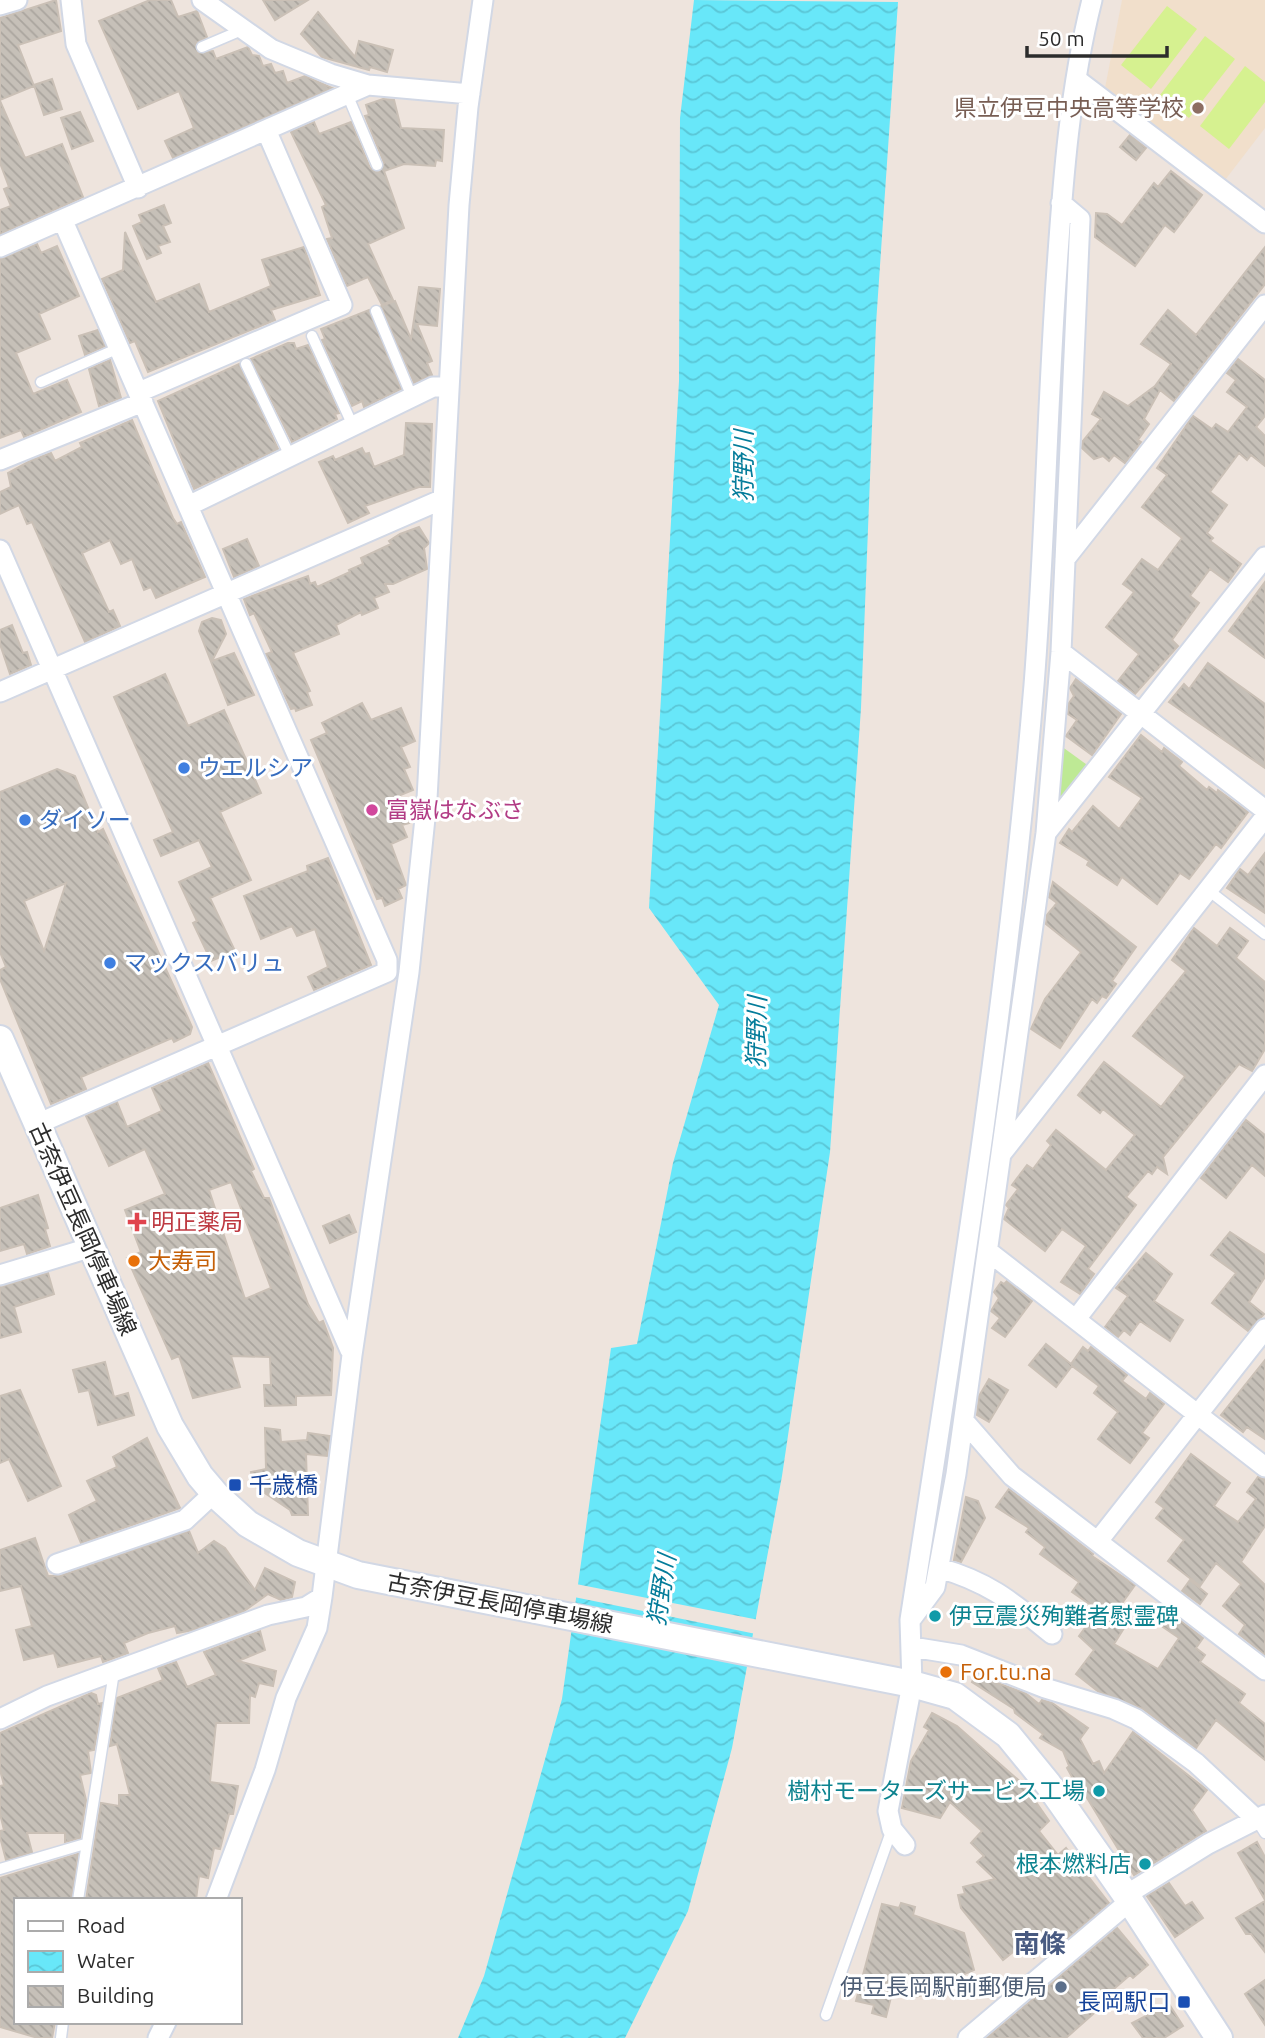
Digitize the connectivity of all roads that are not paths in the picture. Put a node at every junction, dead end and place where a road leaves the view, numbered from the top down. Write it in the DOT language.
graph roads {
  1 [pos="17,0"];
  2 [pos="71,0"];
  3 [pos="202,0"];
  4 [pos="483,0"];
  5 [pos="1092,0"];
  6 [pos="0,5"];
  7 [pos="242,30"];
  8 [pos="202,47"];
  9 [pos="1076,79"];
  10 [pos="368,85"];
  11 [pos="347,94"];
  12 [pos="470,94"];
  13 [pos="267,131"];
  14 [pos="377,165"];
  15 [pos="138,188"];
  16 [pos="1061,203"];
  17 [pos="63,221"];
  18 [pos="1265,223"];
  19 [pos="0,247"];
  20 [pos="1265,305"];
  21 [pos="376,311"];
  22 [pos="312,336"];
  23 [pos="119,348"];
  24 [pos="246,364"];
  25 [pos="41,382"];
  26 [pos="449,387"];
  27 [pos="141,397"];
  28 [pos="412,397"];
  29 [pos="353,426"];
  30 [pos="289,456"];
  31 [pos="0,460"];
  32 [pos="443,499"];
  33 [pos="188,506"];
  34 [pos="0,550"];
  35 [pos="1265,557"];
  36 [pos="1065,559"];
  37 [pos="225,596"];
  38 [pos="1061,652"];
  39 [pos="54,669"];
  40 [pos="0,692"];
  41 [pos="1143,714"];
  42 [pos="1265,810"];
  43 [pos="1265,817"];
  44 [pos="1046,833"];
  45 [pos="1208,890"];
  46 [pos="1265,933"];
  47 [pos="0,1039"];
  48 [pos="215,1046"];
  49 [pos="1265,1075"];
  50 [pos="37,1124"];
  51 [pos="1002,1154"];
  52 [pos="89,1248"];
  53 [pos="989,1252"];
  54 [pos="0,1275"];
  55 [pos="1076,1319"];
  56 [pos="1265,1329"];
  57 [pos="352,1355"];
  58 [pos="1199,1415"];
  59 [pos="964,1421"];
  60 [pos="1265,1466"];
  61 [pos="214,1493"];
  62 [pos="1098,1541"];
  63 [pos="57,1564"];
  64 [pos="326,1564"];
  65 [pos="939,1568"];
  66 [pos="321,1597"];
  67 [pos="910,1620"];
  68 [pos="1052,1634"];
  69 [pos="912,1647"];
  70 [pos="1265,1670"];
  71 [pos="114,1672"];
  72 [pos="912,1684"];
  73 [pos="0,1719"];
  74 [pos="1262,1823"];
  75 [pos="892,1829"];
  76 [pos="85,1844"];
  77 [pos="905,1845"];
  78 [pos="0,1869"];
  79 [pos="78,1898"];
  80 [pos="217,1898"];
  81 [pos="1128,1898"];
  82 [pos="826,2015"];
  83 [pos="968,2038"];
  84 [pos="1219,2038"];
  1 -- 6 [label="street"];
  2 -- 15 [label="street"];
  3 -- 7 [label="street"];
  4 -- 12 [label="street"];
  5 -- 9 [label="street"];
  7 -- 8 [label="lane"];
  7 -- 10 [label="street"];
  9 -- 16 [label="street"];
  9 -- 18 [label="street"];
  10 -- 11 [label="street"];
  10 -- 12 [label="street"];
  11 -- 13 [label="street"];
  11 -- 14 [label="lane"];
  12 -- 26 [label="street"];
  13 -- 15 [label="street"];
  13 -- 27 [label="street"];
  15 -- 17 [label="street"];
  16 -- 36 [label="street"];
  16 -- 67 [label="street"];
  17 -- 19 [label="street"];
  17 -- 23 [label="street"];
  20 -- 36 [label="street"];
  21 -- 28 [label="lane"];
  22 -- 29 [label="lane"];
  23 -- 25 [label="lane"];
  23 -- 27 [label="street"];
  24 -- 30 [label="lane"];
  26 -- 28 [label="street"];
  26 -- 32 [label="street"];
  27 -- 31 [label="street"];
  27 -- 33 [label="street"];
  28 -- 29 [label="street"];
  29 -- 30 [label="street"];
  30 -- 33 [label="street"];
  32 -- 37 [label="street"];
  32 -- 57 [label="street"];
  33 -- 37 [label="street"];
  34 -- 39 [label="street"];
  35 -- 41 [label="street"];
  36 -- 38 [label="street"];
  37 -- 39 [label="street"];
  37 -- 48 [label="street"];
  38 -- 41 [label="street"];
  38 -- 44 [label="street"];
  39 -- 40 [label="street"];
  39 -- 48 [label="street"];
  41 -- 42 [label="street"];
  41 -- 44 [label="street"];
  43 -- 45 [label="street"];
  44 -- 51 [label="street"];
  45 -- 46 [label="lane"];
  45 -- 51 [label="street"];
  47 -- 50 [label="main road, 古奈伊豆長岡停車場線"];
  48 -- 50 [label="street"];
  48 -- 57 [label="street"];
  49 -- 55 [label="street"];
  50 -- 52 [label="main road, 古奈伊豆長岡停車場線"];
  51 -- 53 [label="street"];
  52 -- 54 [label="street"];
  52 -- 61 [label="main road, 古奈伊豆長岡停車場線"];
  53 -- 55 [label="street"];
  53 -- 59 [label="street"];
  55 -- 58 [label="street"];
  56 -- 58 [label="street"];
  57 -- 64 [label="street"];
  58 -- 60 [label="street"];
  58 -- 62 [label="street"];
  59 -- 62 [label="street"];
  59 -- 65 [label="street"];
  61 -- 63 [label="street"];
  61 -- 64 [label="main road, 古奈伊豆長岡停車場線"];
  62 -- 70 [label="street"];
  64 -- 66 [label="street"];
  64 -- 72 [label="main road, 古奈伊豆長岡停車場線"];
  65 -- 67 [label="street"];
  65 -- 68 [label="street"];
  66 -- 71 [label="street"];
  66 -- 80 [label="street"];
  67 -- 69 [label="street"];
  69 -- 72 [label="street"];
  69 -- 74 [label="street"];
  71 -- 73 [label="street"];
  71 -- 76 [label="lane"];
  72 -- 75 [label="street"];
  72 -- 81 [label="main road, 古奈伊豆長岡停車場線"];
  74 -- 81 [label="street"];
  75 -- 77 [label="street"];
  75 -- 82 [label="lane"];
  76 -- 78 [label="lane"];
  76 -- 79 [label="lane"];
  81 -- 83 [label="street"];
  81 -- 84 [label="main road, 古奈伊豆長岡停車場線"];
}
